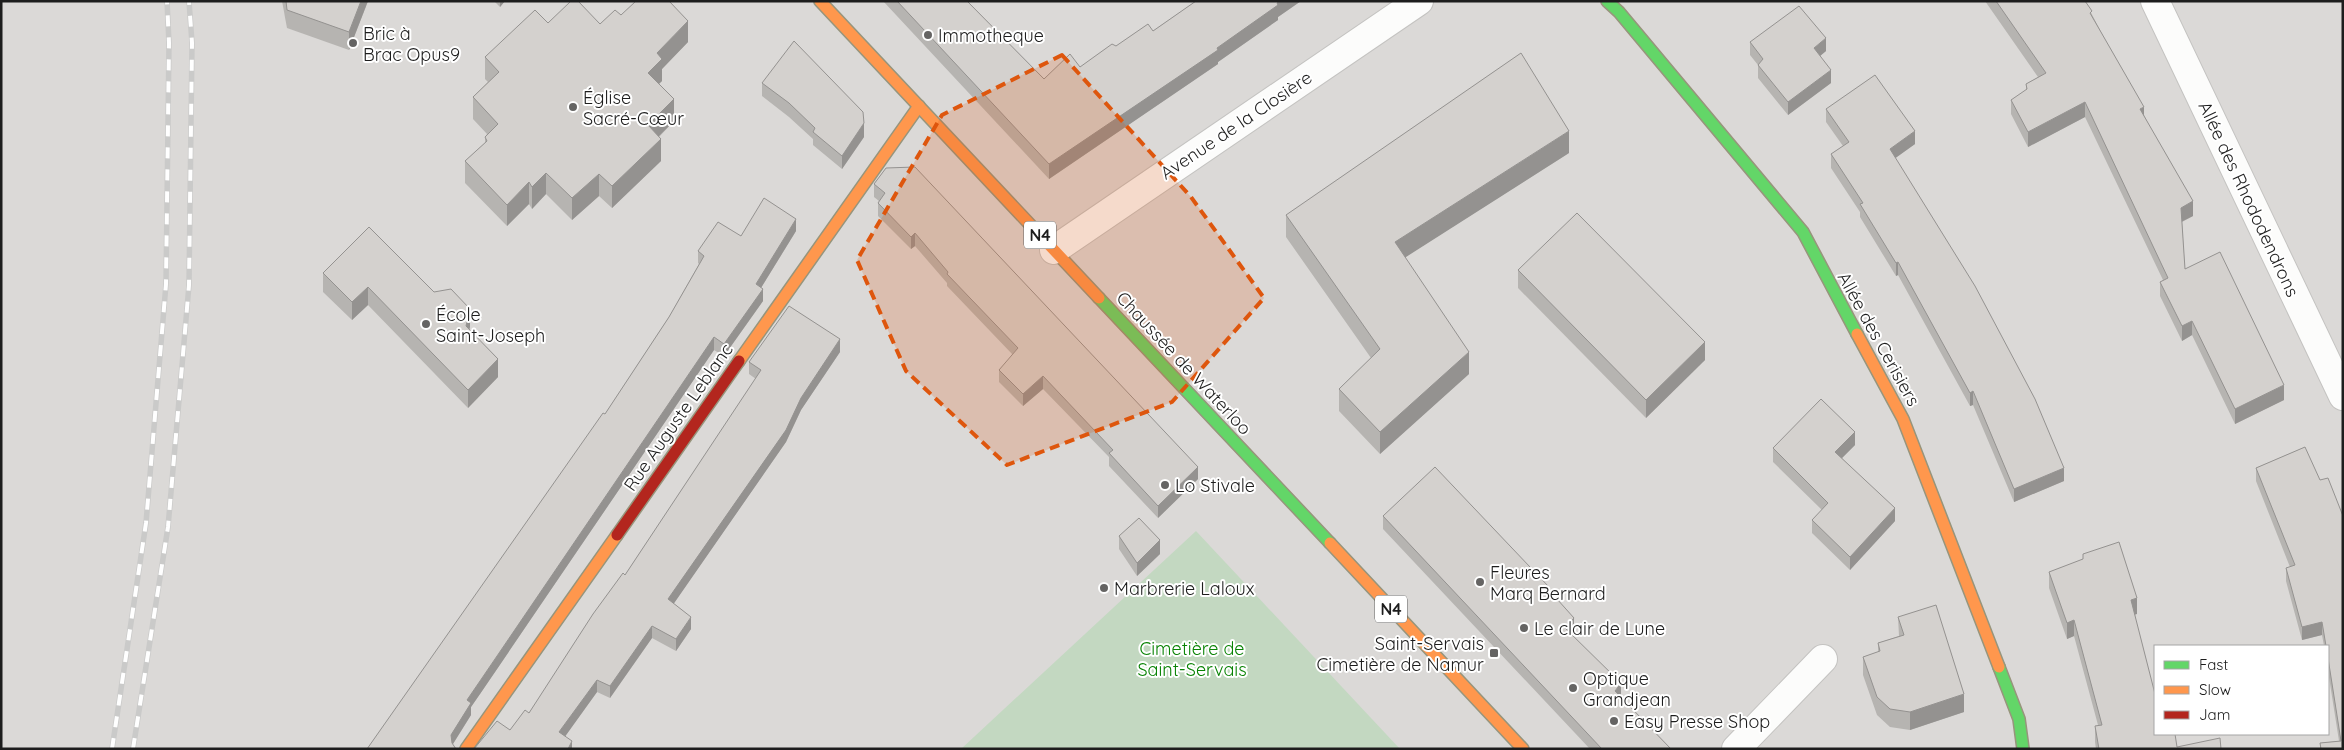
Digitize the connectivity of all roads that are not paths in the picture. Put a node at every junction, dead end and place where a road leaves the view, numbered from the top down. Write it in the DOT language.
graph roads {
  1 [pos="820,1"];
  2 [pos="1419,1"];
  3 [pos="1607,1"];
  4 [pos="2155,1"];
  5 [pos="918,106"];
  6 [pos="1054,250"];
  7 [pos="2343,396"];
  8 [pos="1823,659"];
  9 [pos="466,749"];
  10 [pos="1523,749"];
  11 [pos="1736,749"];
  12 [pos="2022,749"];
  1 -- 5 [label="street, Chaussée de Waterloo / N4"];
  2 -- 6 [label="street, Avenue de la Closière"];
  3 -- 12 [label="street, Allée des Cerisiers"];
  4 -- 7 [label="street, Allée des Rhododendrons"];
  5 -- 6 [label="street, Chaussée de Waterloo / N4"];
  5 -- 9 [label="street, Rue Auguste Leblanc"];
  6 -- 10 [label="street, Chaussée de Waterloo / N4"];
  8 -- 11 [label="street"];
}
